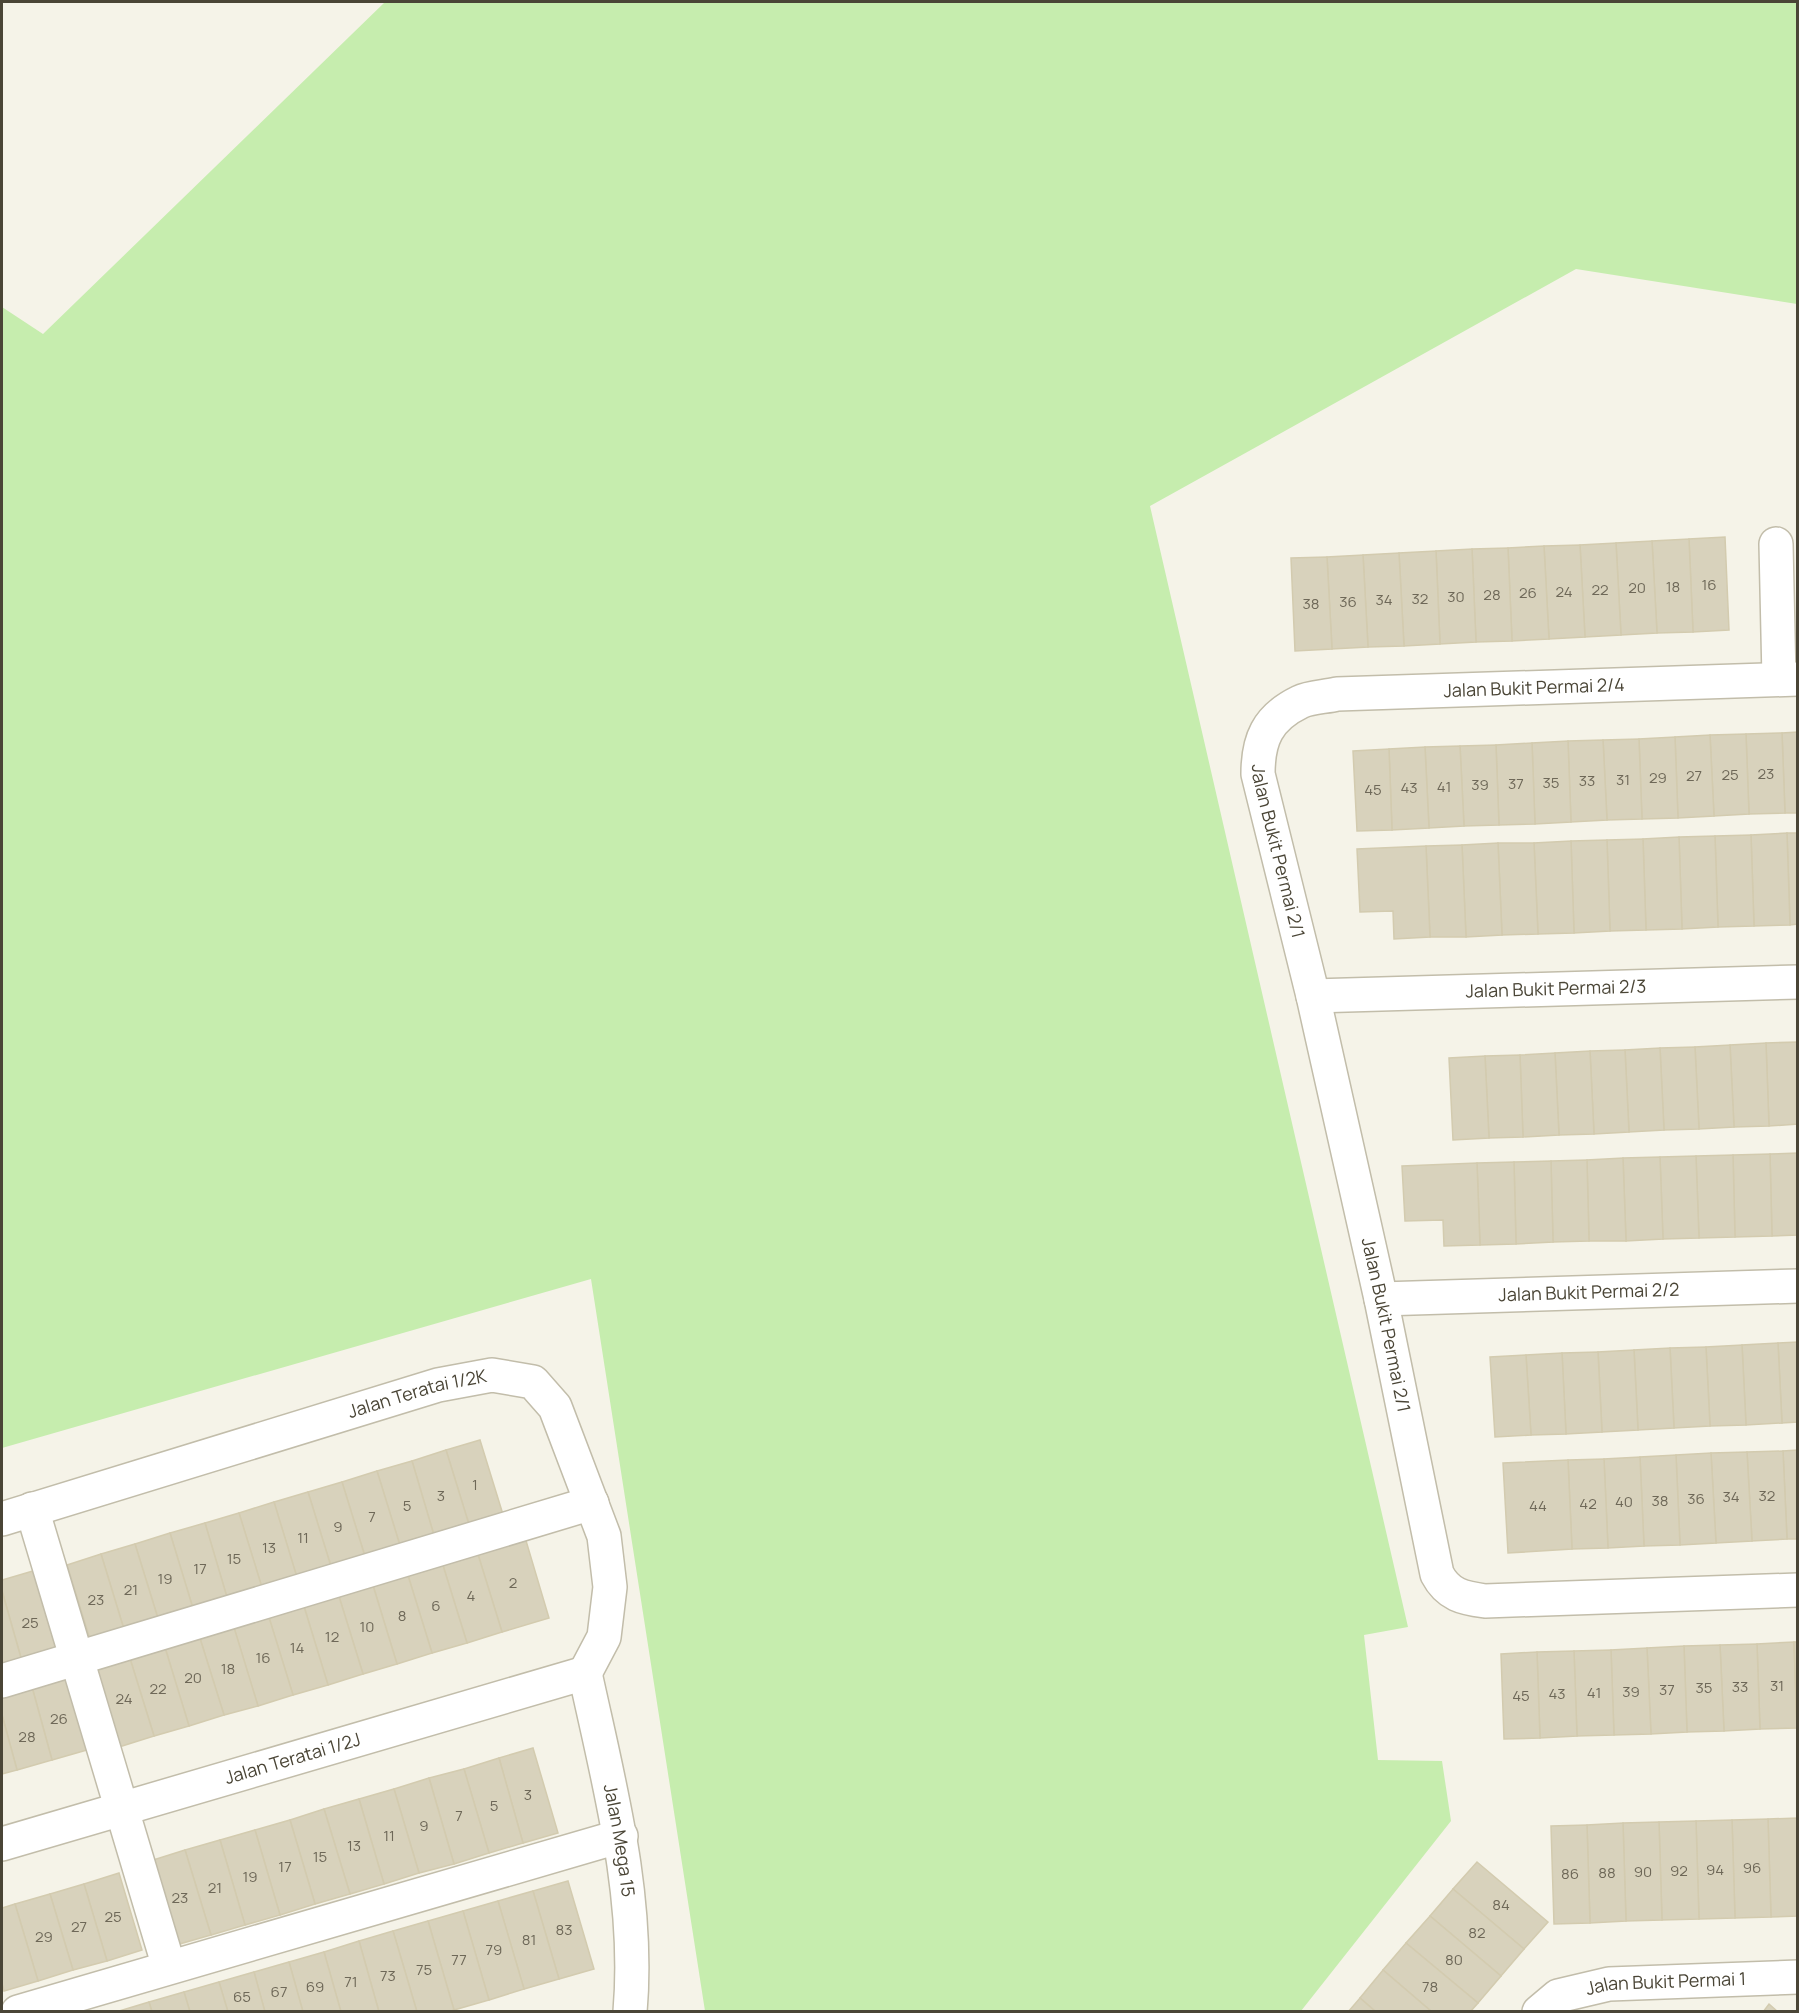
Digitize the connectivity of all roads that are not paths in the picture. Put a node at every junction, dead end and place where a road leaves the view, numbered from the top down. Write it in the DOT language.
graph roads {
  1 [pos="1776,544"];
  2 [pos="1788,679"];
  3 [pos="1276,717"];
  4 [pos="1797,982"];
  5 [pos="1313,996"];
  6 [pos="1797,1286"];
  7 [pos="1381,1299"];
  8 [pos="592,1503"];
  9 [pos="17,1514"];
  10 [pos="1797,1590"];
  11 [pos="76,1659"];
  12 [pos="585,1673"];
  13 [pos="2,1681"];
  14 [pos="121,1809"];
  15 [pos="621,1836"];
  16 [pos="2,1844"];
  17 [pos="169,1967"];
  18 [pos="1797,1977"];
  19 [pos="37,2009"];
  20 [pos="630,2012"];
  21 [pos="1539,2012"];
  1 -- 2 [label="street"];
  2 -- 3 [label="street, Jalan Bukit Permai 2/4"];
  3 -- 5 [label="street, Jalan Bukit Permai 2/1"];
  4 -- 5 [label="street, Jalan Bukit Permai 2/3"];
  5 -- 7 [label="street, Jalan Bukit Permai 2/1"];
  6 -- 7 [label="street, Jalan Bukit Permai 2/2"];
  7 -- 10 [label="street, Jalan Bukit Permai 2/1"];
  8 -- 9 [label="street, Jalan Teratai 1/2K"];
  8 -- 11 [label="street"];
  8 -- 12 [label="street, Jalan Teratai 1/2K"];
  9 -- 11 [label="street"];
  11 -- 13 [label="street"];
  11 -- 14 [label="street"];
  12 -- 14 [label="street, Jalan Teratai 1/2J"];
  12 -- 15 [label="street, Jalan Mega 15"];
  14 -- 16 [label="street, Jalan Teratai 1/2J"];
  14 -- 17 [label="street"];
  15 -- 17 [label="street"];
  15 -- 20 [label="street, Jalan Mega 15"];
  17 -- 19 [label="street"];
  18 -- 21 [label="street, Jalan Bukit Permai 1"];
}
